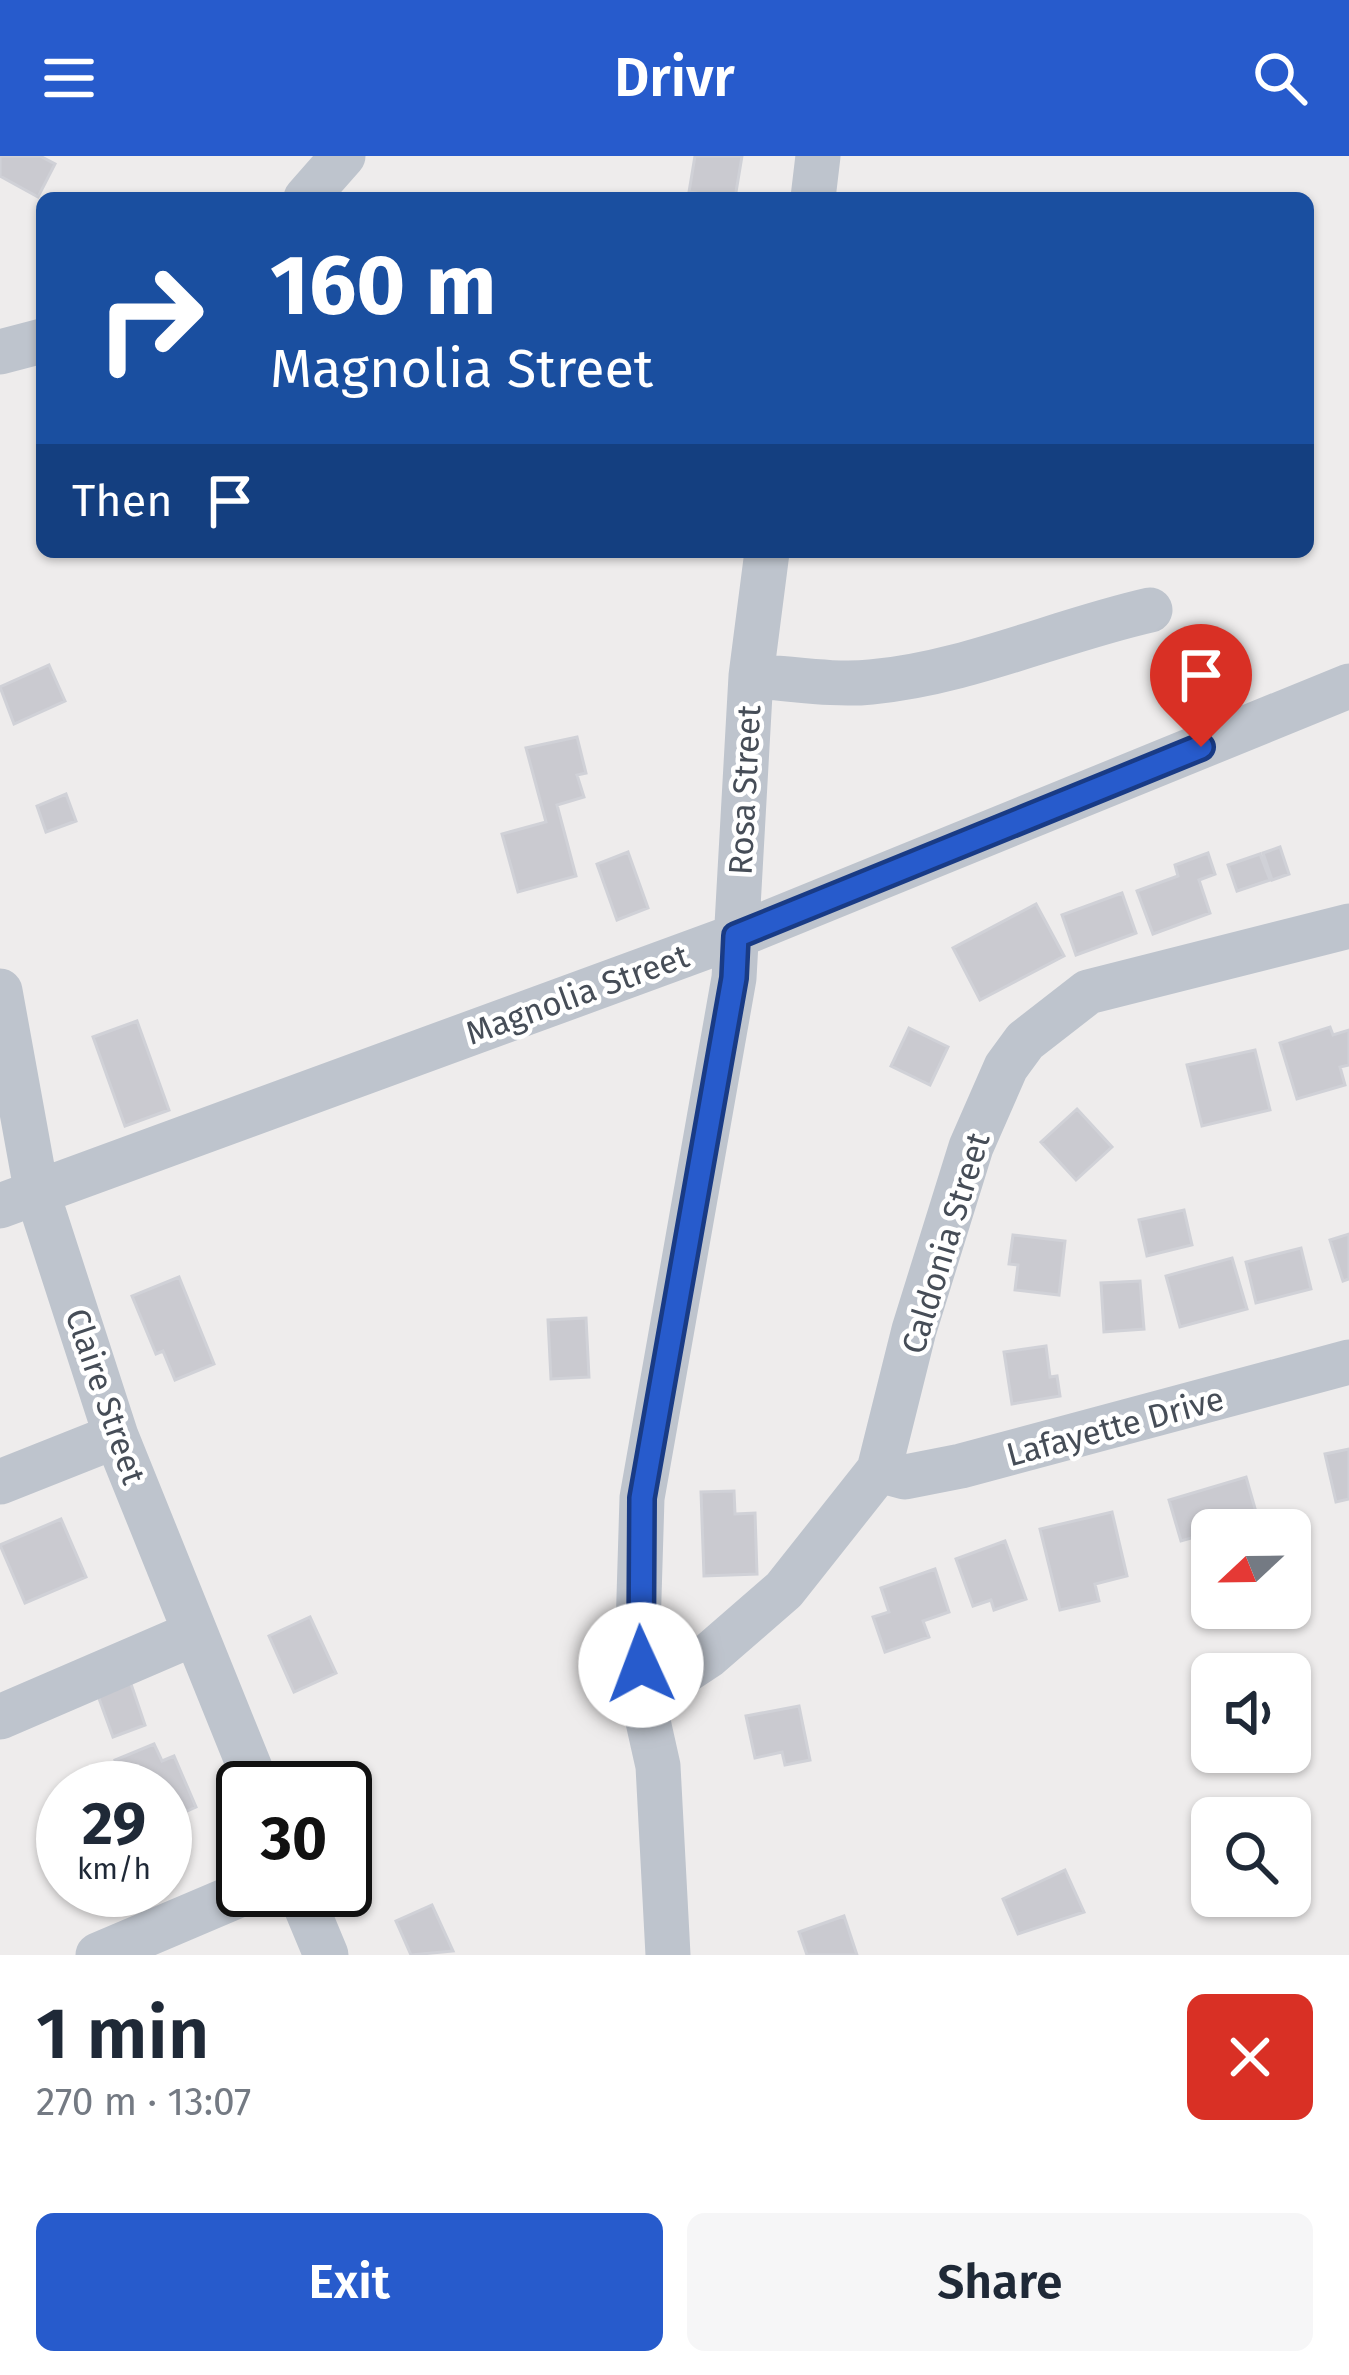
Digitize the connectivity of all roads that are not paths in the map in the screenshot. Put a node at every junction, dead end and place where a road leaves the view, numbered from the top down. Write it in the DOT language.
graph roads {
  1 [pos="343,156"];
  2 [pos="818,156"];
  3 [pos="311,192"];
  4 [pos="814,192"];
  5 [pos="36,343"];
  6 [pos="0,352"];
  7 [pos="766,558"];
  8 [pos="1150,610"];
  9 [pos="751,676"];
  10 [pos="1349,686"];
  11 [pos="1349,926"];
  12 [pos="736,936"];
  13 [pos="0,991"];
  14 [pos="18,1197"];
  15 [pos="1349,1361"];
  16 [pos="116,1436"];
  17 [pos="879,1471"];
  18 [pos="0,1482"];
  19 [pos="195,1633"];
  20 [pos="644,1699"];
  21 [pos="0,1717"];
  22 [pos="247,1761"];
  23 [pos="216,1905"];
  24 [pos="310,1917"];
  25 [pos="98,1955"];
  26 [pos="326,1955"];
  27 [pos="668,1955"];
  1 -- 3 [label="street"];
  2 -- 4 [label="street"];
  5 -- 6 [label="street"];
  7 -- 9 [label="street, Rosa Street"];
  8 -- 9 [label="street"];
  9 -- 12 [label="street, Rosa Street"];
  10 -- 12 [label="street, Magnolia Street"];
  11 -- 17 [label="street, Caldonia Street"];
  12 -- 14 [label="street, Magnolia Street"];
  12 -- 20 [label="street, Rosa Street"];
  13 -- 14 [label="street, Claire Street"];
  14 -- 16 [label="street, Claire Street"];
  15 -- 17 [label="street, Lafayette Drive"];
  16 -- 18 [label="street"];
  16 -- 19 [label="street, Claire Street"];
  17 -- 20 [label="street, Caldonia Street"];
  19 -- 21 [label="street"];
  19 -- 22 [label="street, Claire Street"];
  20 -- 27 [label="street, Rosa Street"];
  23 -- 25 [label="street"];
  24 -- 26 [label="street"];
}
